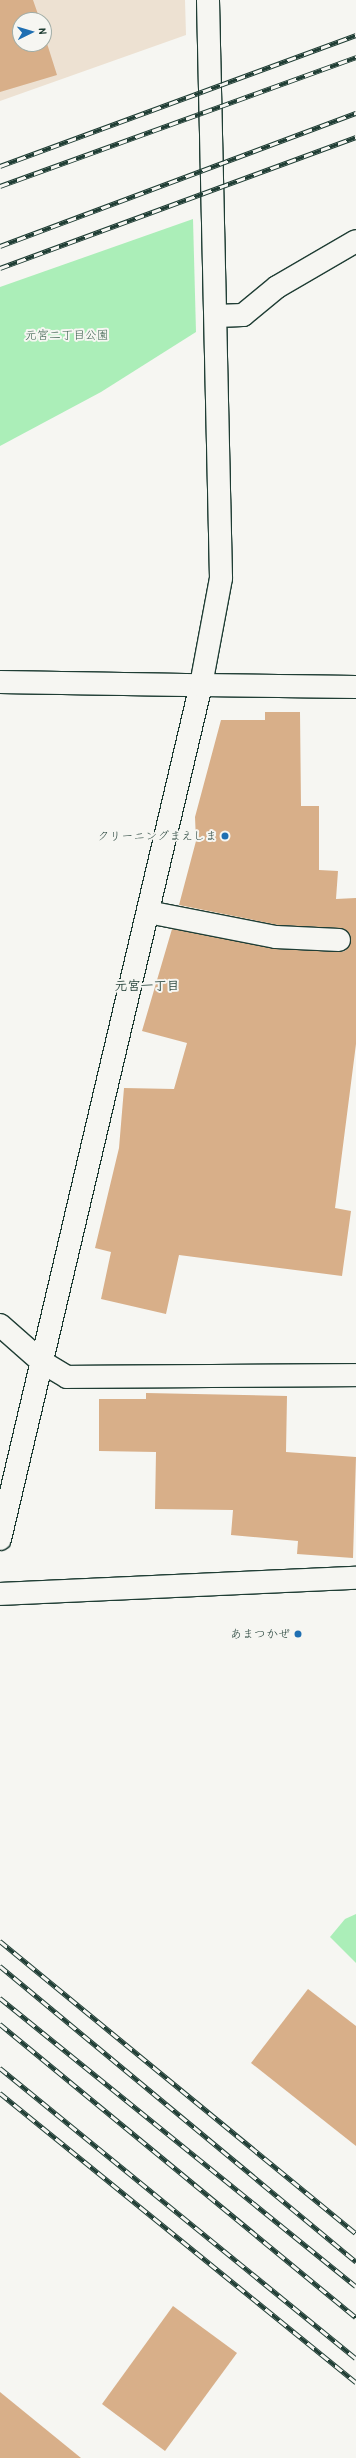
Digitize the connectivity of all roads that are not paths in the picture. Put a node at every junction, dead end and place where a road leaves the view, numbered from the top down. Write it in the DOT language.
graph roads {
  1 [pos="208,0"];
  2 [pos="356,241"];
  3 [pos="216,316"];
  4 [pos="0,682"];
  5 [pos="201,685"];
  6 [pos="356,687"];
  7 [pos="148,912"];
  8 [pos="340,940"];
  9 [pos="0,1324"];
  10 [pos="42,1362"];
  11 [pos="356,1374"];
  12 [pos="4,1505"];
  13 [pos="0,1539"];
  14 [pos="356,1578"];
  15 [pos="0,1594"];
  1 -- 3 [label="street"];
  2 -- 3 [label="street"];
  3 -- 5 [label="street"];
  4 -- 5 [label="street"];
  5 -- 6 [label="street"];
  5 -- 7 [label="street"];
  7 -- 8 [label="street"];
  7 -- 10 [label="street"];
  9 -- 10 [label="street"];
  10 -- 11 [label="street"];
  10 -- 12 [label="street"];
  12 -- 13 [label="street"];
  14 -- 15 [label="street"];
}
